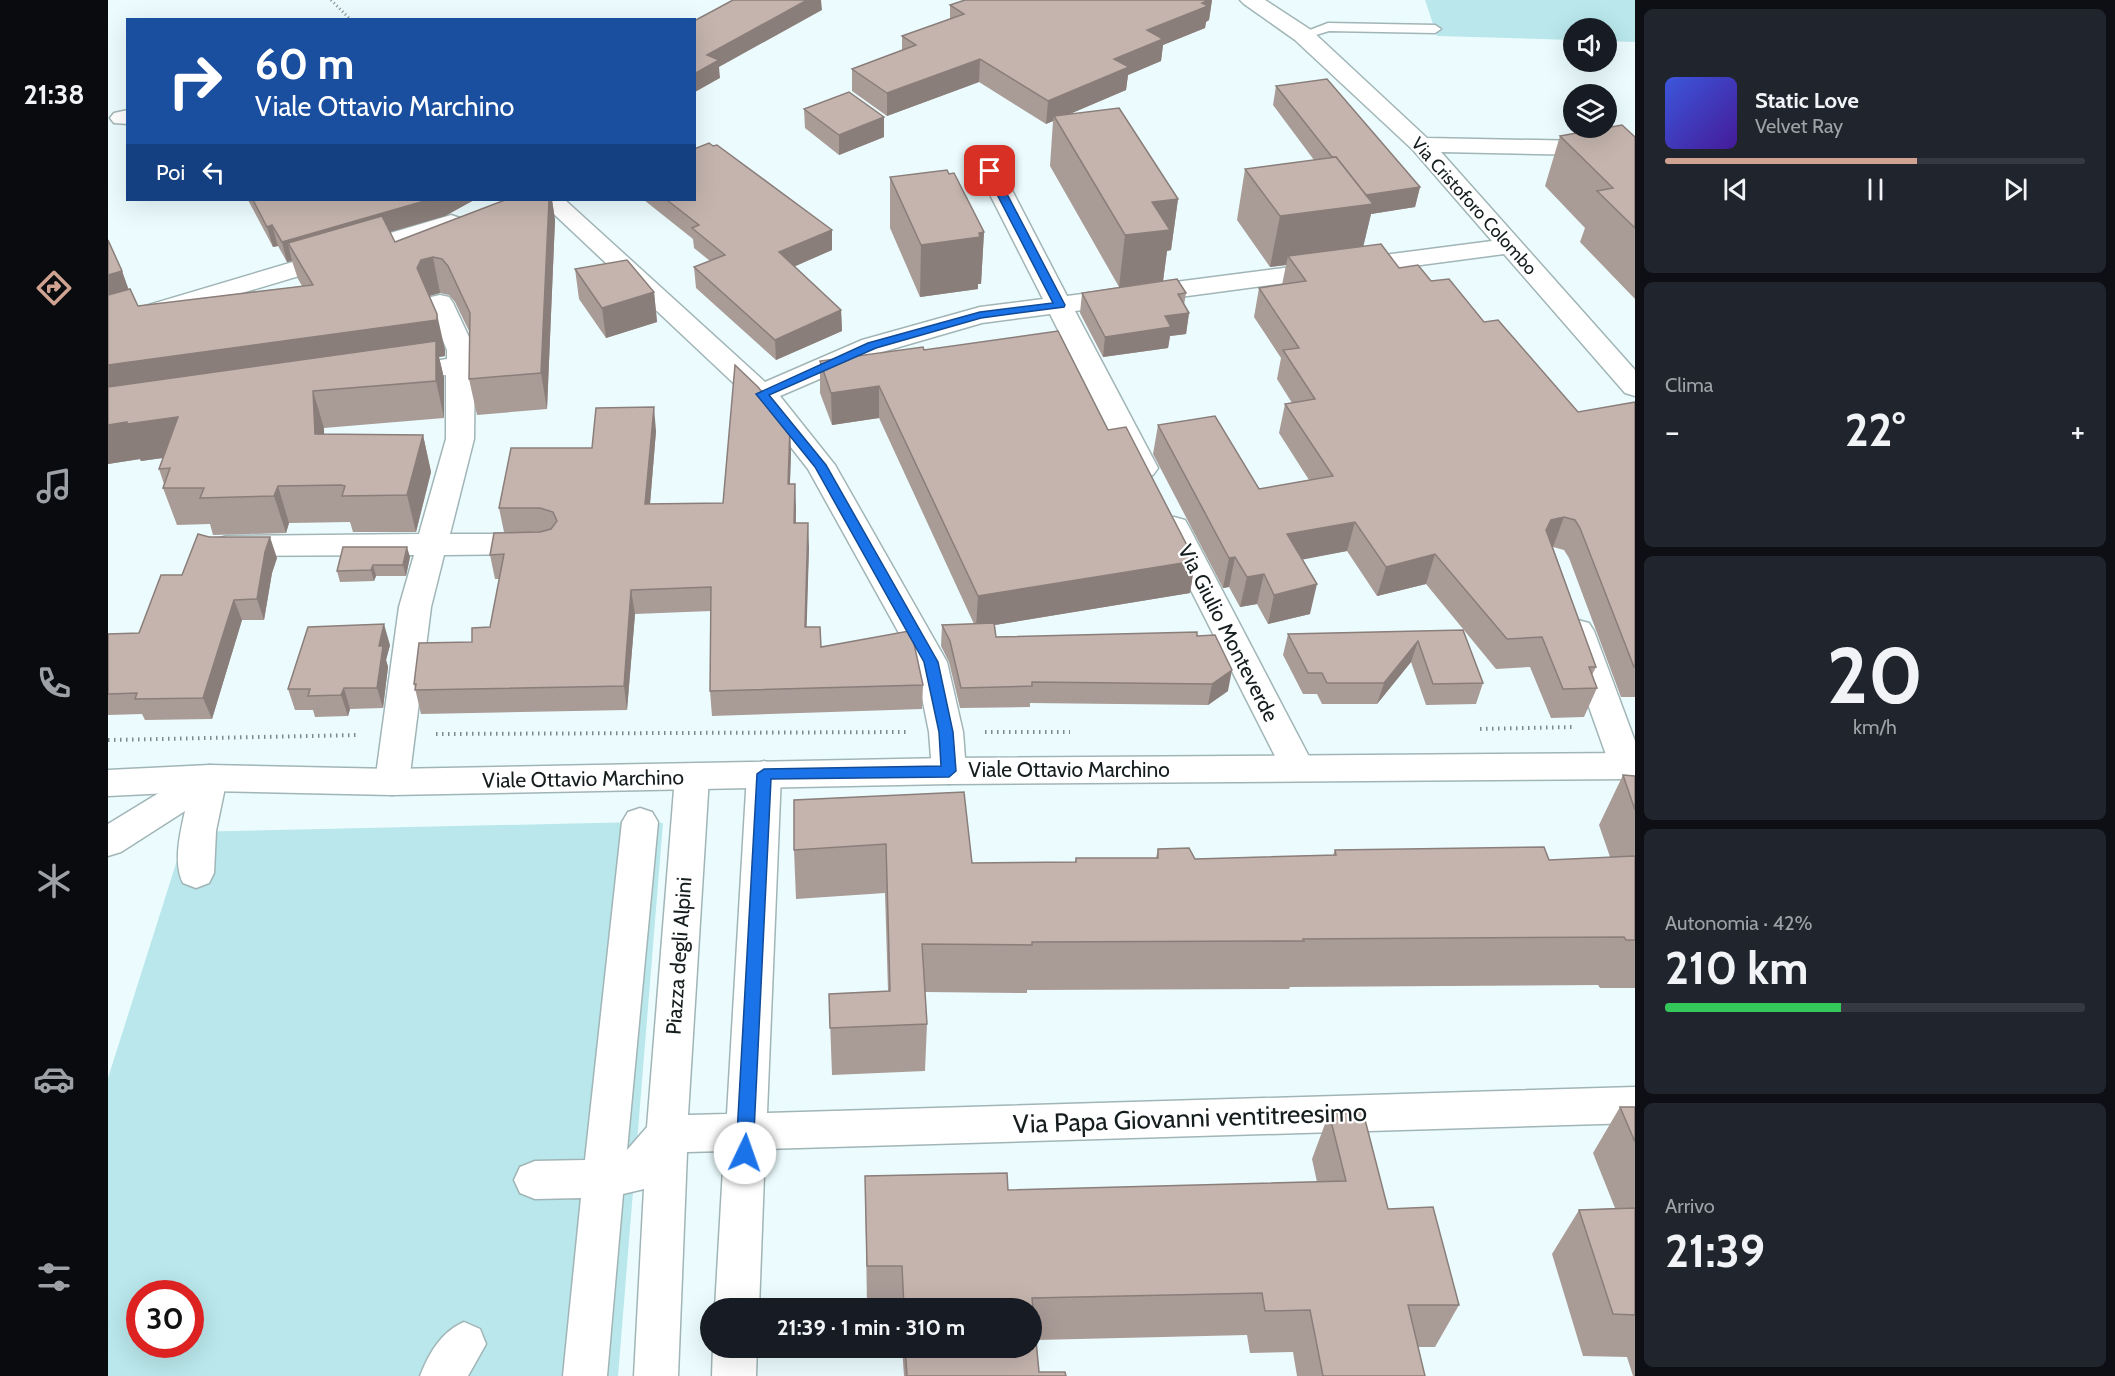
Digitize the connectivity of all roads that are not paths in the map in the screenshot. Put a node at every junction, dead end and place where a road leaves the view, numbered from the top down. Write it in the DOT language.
graph roads {
  1 [pos="1251,0"];
  2 [pos="1435,29"];
  3 [pos="1303,35"];
  4 [pos="1421,144"];
  5 [pos="1635,149"];
  6 [pos="990,171"];
  7 [pos="562,202"];
  8 [pos="476,216"];
  9 [pos="1509,246"];
  10 [pos="440,303"];
  11 [pos="1060,305"];
  12 [pos="108,325"];
  13 [pos="460,365"];
  14 [pos="366,378"];
  15 [pos="1635,387"];
  16 [pos="766,398"];
  17 [pos="543,544"];
  18 [pos="432,545"];
  19 [pos="217,546"];
  20 [pos="1568,604"];
  21 [pos="1631,766"];
  22 [pos="1298,768"];
  23 [pos="949,771"];
  24 [pos="764,774"];
  25 [pos="692,777"];
  26 [pos="210,778"];
  27 [pos="392,782"];
  28 [pos="108,783"];
  29 [pos="640,822"];
  30 [pos="108,842"];
  31 [pos="196,873"];
  32 [pos="1635,1105"];
  33 [pos="746,1131"];
  34 [pos="667,1134"];
  35 [pos="604,1178"];
  36 [pos="535,1179"];
  37 [pos="738,1298"];
  38 [pos="735,1358"];
  39 [pos="585,1376"];
  40 [pos="656,1376"];
  41 [pos="734,1376"];
  1 -- 3 [label="street"];
  2 -- 3 [label="lane"];
  3 -- 4 [label="street, Via Cristoforo Colombo"];
  4 -- 5 [label="street"];
  4 -- 9 [label="street, Via Cristoforo Colombo"];
  6 -- 11 [label="street, Via Giulio Monteverde"];
  7 -- 16 [label="street"];
  8 -- 12 [label="street"];
  9 -- 11 [label="street"];
  9 -- 15 [label="street, Via Cristoforo Colombo"];
  10 -- 13 [label="street"];
  11 -- 16 [label="street"];
  11 -- 22 [label="street, Via Giulio Monteverde"];
  13 -- 14 [label="street"];
  13 -- 18 [label="street"];
  16 -- 23 [label="street"];
  17 -- 18 [label="street"];
  18 -- 19 [label="street"];
  18 -- 27 [label="street"];
  20 -- 21 [label="street"];
  21 -- 22 [label="street, Viale Ottavio Marchino"];
  22 -- 23 [label="street, Viale Ottavio Marchino"];
  23 -- 24 [label="street, Viale Ottavio Marchino"];
  24 -- 25 [label="street, Viale Ottavio Marchino"];
  24 -- 33 [label="street"];
  25 -- 27 [label="street, Viale Ottavio Marchino"];
  25 -- 34 [label="street, Piazza degli Alpini"];
  26 -- 27 [label="street, Viale Ottavio Marchino"];
  26 -- 28 [label="street, Viale Ottavio Marchino"];
  26 -- 30 [label="street"];
  26 -- 31 [label="street"];
  29 -- 35 [label="street"];
  32 -- 33 [label="street, Via Papa Giovanni ventitreesimo"];
  33 -- 34 [label="street"];
  33 -- 37 [label="street"];
  34 -- 35 [label="street"];
  34 -- 40 [label="street, Piazza degli Alpini"];
  35 -- 36 [label="street"];
  35 -- 39 [label="street"];
  38 -- 41 [label="street"];
}
